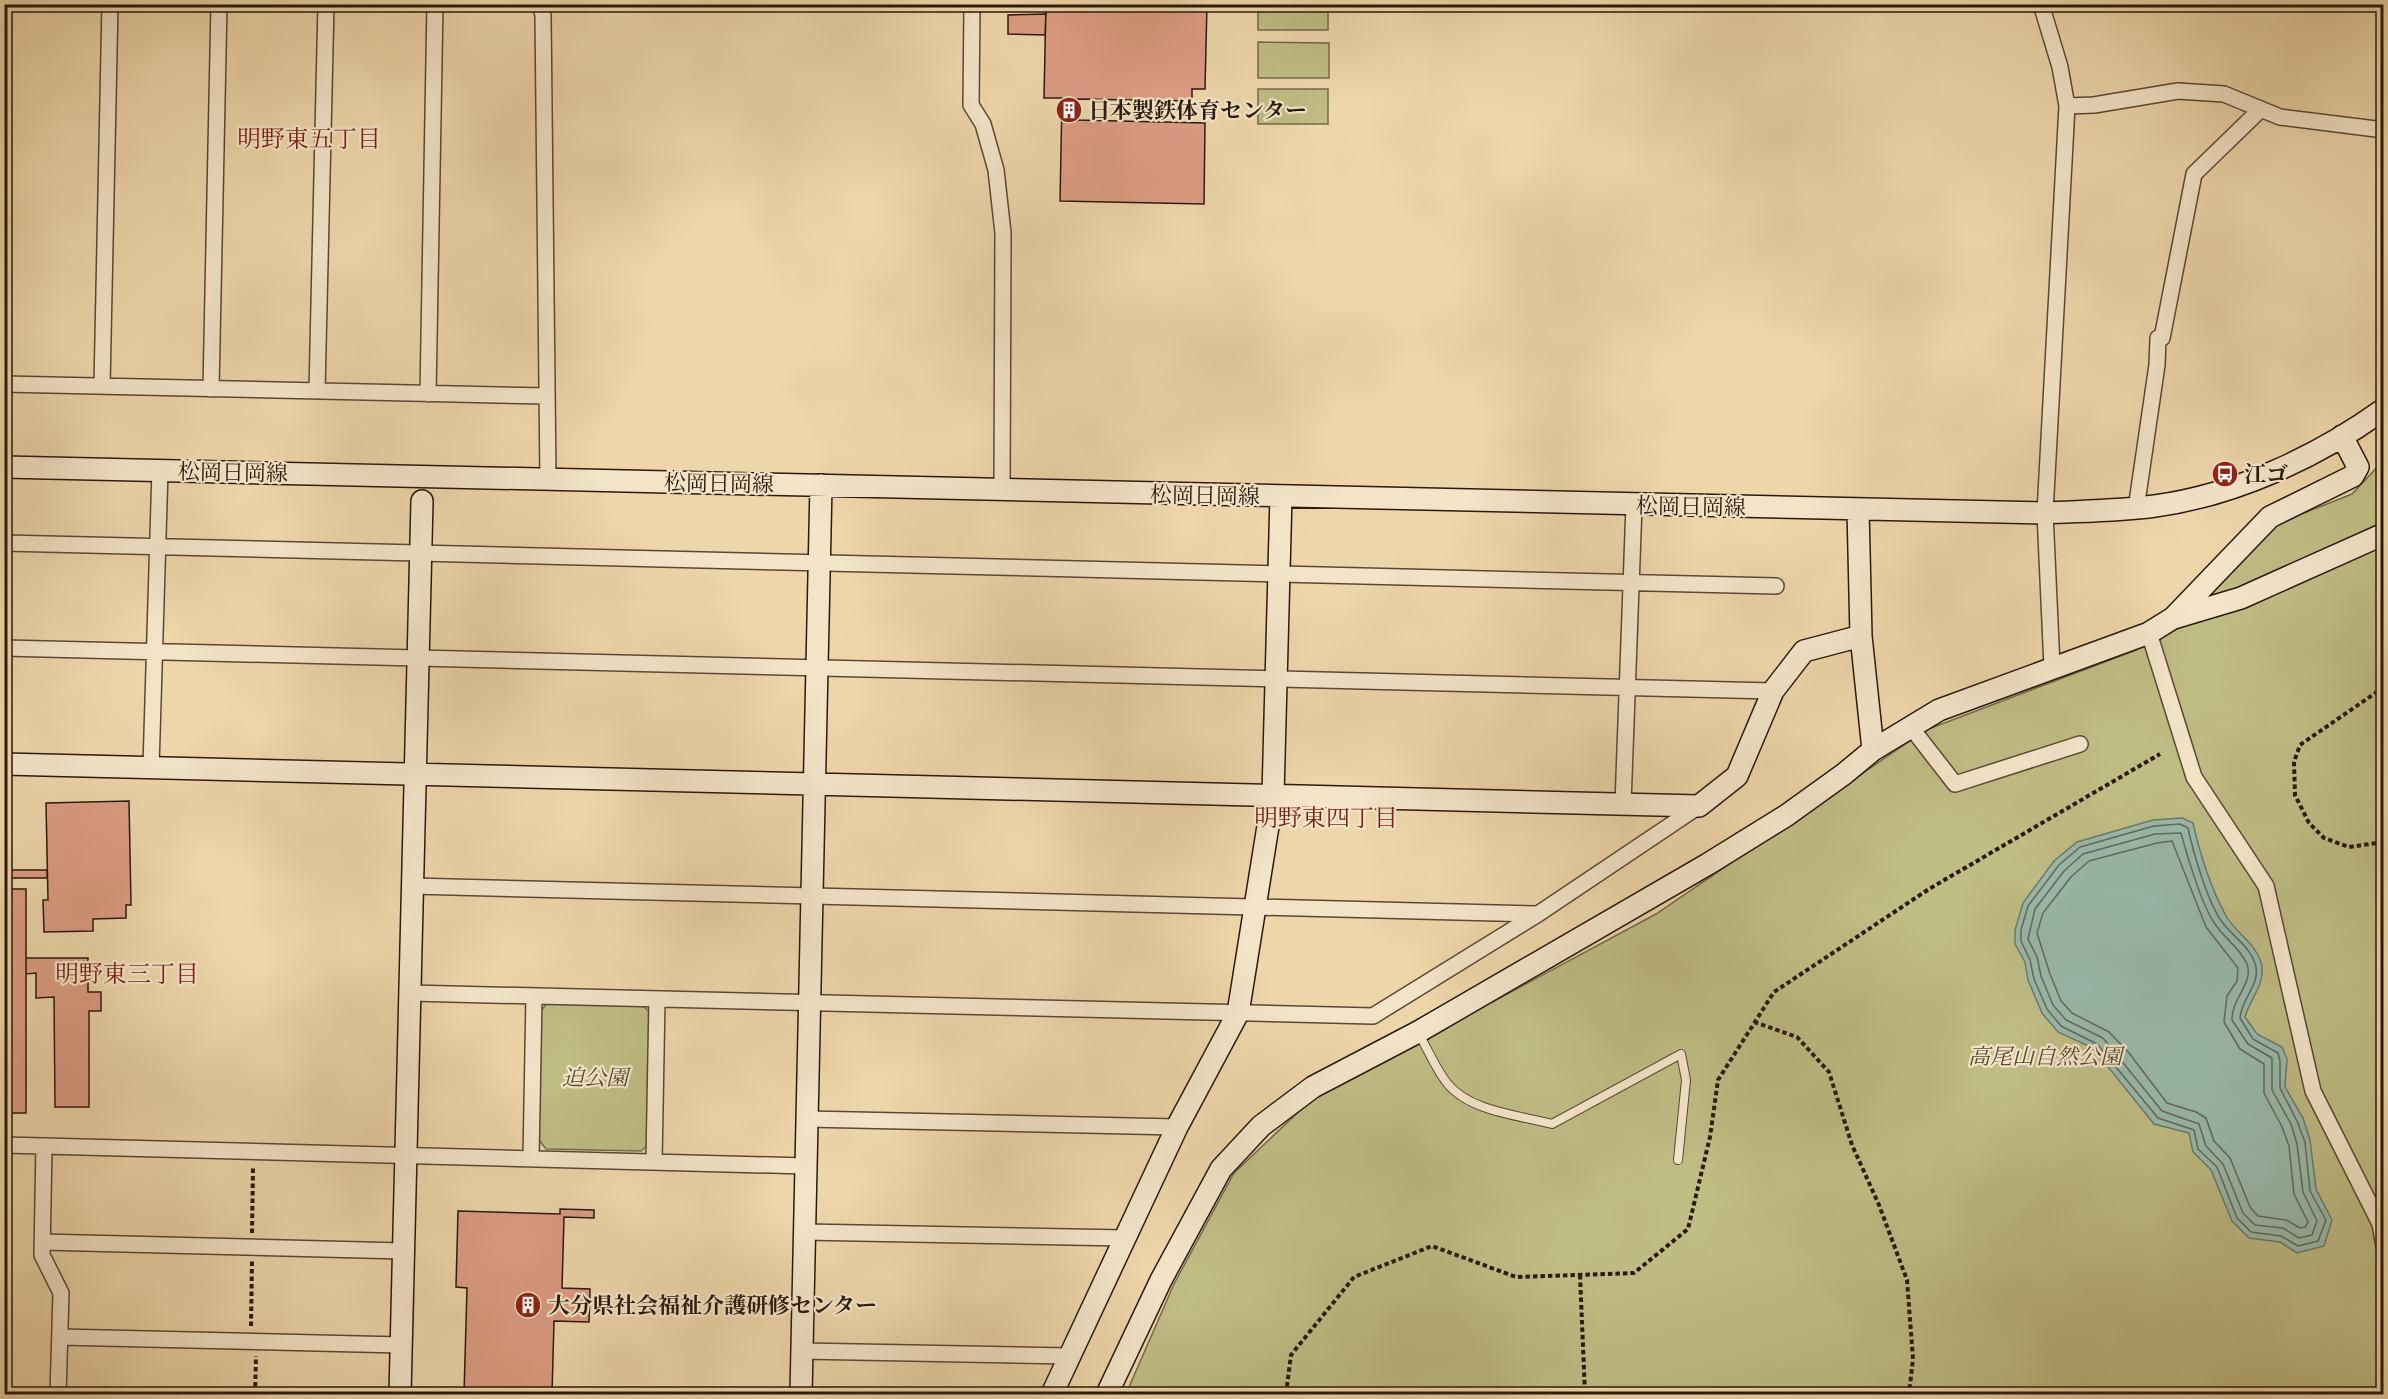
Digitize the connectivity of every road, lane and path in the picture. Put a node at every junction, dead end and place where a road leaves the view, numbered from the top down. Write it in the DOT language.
graph roads {
  1 [pos="110,4"];
  2 [pos="219,4"];
  3 [pos="326,4"];
  4 [pos="435,4"];
  5 [pos="972,4"];
  6 [pos="2041,4"];
  7 [pos="542,8"];
  8 [pos="2067,106"];
  9 [pos="2261,109"];
  10 [pos="2384,130"];
  11 [pos="4,384"];
  12 [pos="102,386"];
  13 [pos="211,389"];
  14 [pos="317,391"];
  15 [pos="428,394"];
  16 [pos="547,396"];
  17 [pos="2384,409"];
  18 [pos="2342,436"];
  19 [pos="4,466"];
  20 [pos="160,470"];
  21 [pos="548,479"];
  22 [pos="821,486"];
  23 [pos="1002,490"];
  24 [pos="1281,496"];
  25 [pos="422,501"];
  26 [pos="1634,505"];
  27 [pos="1858,509"];
  28 [pos="2136,509"];
  29 [pos="2045,513"];
  30 [pos="2384,534"];
  31 [pos="4,543"];
  32 [pos="158,546"];
  33 [pos="420,553"];
  34 [pos="819,563"];
  35 [pos="1279,574"];
  36 [pos="1632,582"];
  37 [pos="1776,586"];
  38 [pos="2173,618"];
  39 [pos="2149,633"];
  40 [pos="1861,636"];
  41 [pos="4,648"];
  42 [pos="155,651"];
  43 [pos="418,658"];
  44 [pos="2052,667"];
  45 [pos="817,668"];
  46 [pos="1277,679"];
  47 [pos="1628,687"];
  48 [pos="2384,687"];
  49 [pos="1773,691"];
  50 [pos="1910,726"];
  51 [pos="2080,744"];
  52 [pos="1873,750"];
  53 [pos="2160,754"];
  54 [pos="4,764"];
  55 [pos="151,767"];
  56 [pos="415,774"];
  57 [pos="814,784"];
  58 [pos="1273,795"];
  59 [pos="1623,804"];
  60 [pos="1699,806"];
  61 [pos="2384,842"];
  62 [pos="412,886"];
  63 [pos="812,896"];
  64 [pos="1257,907"];
  65 [pos="1538,914"];
  66 [pos="410,993"];
  67 [pos="534,996"];
  68 [pos="657,999"];
  69 [pos="809,1002"];
  70 [pos="1238,1013"];
  71 [pos="1754,1022"];
  72 [pos="1418,1032"];
  73 [pos="807,1119"];
  74 [pos="1178,1127"];
  75 [pos="4,1145"];
  76 [pos="44,1146"];
  77 [pos="406,1156"];
  78 [pos="531,1159"];
  79 [pos="1678,1160"];
  80 [pos="654,1162"];
  81 [pos="806,1166"];
  82 [pos="804,1232"];
  83 [pos="1125,1238"];
  84 [pos="42,1242"];
  85 [pos="2384,1246"];
  86 [pos="403,1251"];
  87 [pos="1580,1275"];
  88 [pos="60,1337"];
  89 [pos="256,1342"];
  90 [pos="401,1345"];
  91 [pos="802,1351"];
  92 [pos="1068,1356"];
  93 [pos="1286,1394"];
  94 [pos="58,1395"];
  95 [pos="255,1395"];
  96 [pos="400,1395"];
  97 [pos="801,1395"];
  98 [pos="1052,1395"];
  99 [pos="1107,1395"];
  100 [pos="1585,1395"];
  101 [pos="1909,1395"];
  1 -- 12 [label="street"];
  2 -- 13 [label="street"];
  3 -- 14 [label="street"];
  4 -- 15 [label="street"];
  5 -- 23 [label="street"];
  6 -- 8 [label="street"];
  7 -- 16 [label="street"];
  8 -- 9 [label="street"];
  8 -- 29 [label="street"];
  9 -- 10 [label="street"];
  9 -- 28 [label="street"];
  11 -- 12 [label="street"];
  12 -- 13 [label="street"];
  13 -- 14 [label="street"];
  14 -- 15 [label="street"];
  15 -- 16 [label="street"];
  16 -- 21 [label="street"];
  17 -- 18 [label="street, 松岡日岡線"];
  18 -- 28 [label="street, 松岡日岡線"];
  18 -- 38 [label="street"];
  19 -- 20 [label="street, 松岡日岡線"];
  20 -- 21 [label="street, 松岡日岡線"];
  20 -- 32 [label="street"];
  21 -- 22 [label="street, 松岡日岡線"];
  22 -- 23 [label="street, 松岡日岡線"];
  22 -- 34 [label="street"];
  23 -- 24 [label="street, 松岡日岡線"];
  24 -- 26 [label="street, 松岡日岡線"];
  24 -- 35 [label="street"];
  25 -- 33 [label="street"];
  26 -- 27 [label="street, 松岡日岡線"];
  26 -- 36 [label="street"];
  27 -- 29 [label="street, 松岡日岡線"];
  27 -- 40 [label="street"];
  28 -- 29 [label="street, 松岡日岡線"];
  29 -- 44 [label="street"];
  30 -- 38 [label="street"];
  31 -- 32 [label="street"];
  32 -- 33 [label="street"];
  32 -- 42 [label="street"];
  33 -- 34 [label="street"];
  33 -- 43 [label="street"];
  34 -- 35 [label="street"];
  34 -- 45 [label="street"];
  35 -- 36 [label="street"];
  35 -- 46 [label="street"];
  36 -- 37 [label="street"];
  36 -- 47 [label="street"];
  38 -- 39 [label="street"];
  39 -- 44 [label="street"];
  39 -- 85 [label="street"];
  40 -- 49 [label="street"];
  40 -- 52 [label="street"];
  41 -- 42 [label="street"];
  42 -- 43 [label="street"];
  42 -- 55 [label="street"];
  43 -- 45 [label="street"];
  43 -- 56 [label="street"];
  44 -- 50 [label="street"];
  45 -- 46 [label="street"];
  45 -- 57 [label="street"];
  46 -- 47 [label="street"];
  46 -- 58 [label="street"];
  47 -- 49 [label="street"];
  47 -- 59 [label="street"];
  48 -- 61 [label="path"];
  49 -- 60 [label="street"];
  50 -- 51 [label="street"];
  50 -- 52 [label="street"];
  52 -- 72 [label="street"];
  53 -- 71 [label="path"];
  54 -- 55 [label="street"];
  55 -- 56 [label="street"];
  56 -- 57 [label="street"];
  56 -- 62 [label="street"];
  57 -- 58 [label="street"];
  57 -- 63 [label="street"];
  58 -- 59 [label="street"];
  58 -- 64 [label="street"];
  59 -- 60 [label="street"];
  60 -- 65 [label="street"];
  62 -- 63 [label="street"];
  62 -- 66 [label="street"];
  63 -- 64 [label="street"];
  63 -- 69 [label="street"];
  64 -- 65 [label="street"];
  64 -- 70 [label="street"];
  65 -- 70 [label="street"];
  66 -- 67 [label="street"];
  66 -- 77 [label="street"];
  67 -- 68 [label="street"];
  67 -- 78 [label="street"];
  68 -- 69 [label="street"];
  68 -- 80 [label="street"];
  69 -- 70 [label="street"];
  69 -- 73 [label="street"];
  70 -- 74 [label="street"];
  71 -- 87 [label="path"];
  71 -- 101 [label="path"];
  72 -- 79 [label="lane"];
  72 -- 99 [label="street"];
  73 -- 74 [label="street"];
  73 -- 81 [label="street"];
  74 -- 83 [label="street"];
  75 -- 76 [label="street"];
  76 -- 77 [label="street"];
  76 -- 84 [label="street"];
  77 -- 78 [label="street"];
  77 -- 86 [label="street"];
  78 -- 80 [label="street"];
  80 -- 81 [label="street"];
  81 -- 82 [label="street"];
  82 -- 83 [label="street"];
  82 -- 91 [label="street"];
  83 -- 92 [label="street"];
  84 -- 86 [label="street"];
  84 -- 88 [label="street"];
  86 -- 90 [label="street"];
  87 -- 93 [label="path"];
  87 -- 100 [label="path"];
  88 -- 89 [label="street"];
  88 -- 94 [label="street"];
  89 -- 90 [label="street"];
  89 -- 95 [label="path"];
  90 -- 96 [label="street"];
  91 -- 92 [label="street"];
  91 -- 97 [label="street"];
  92 -- 98 [label="street"];
}
